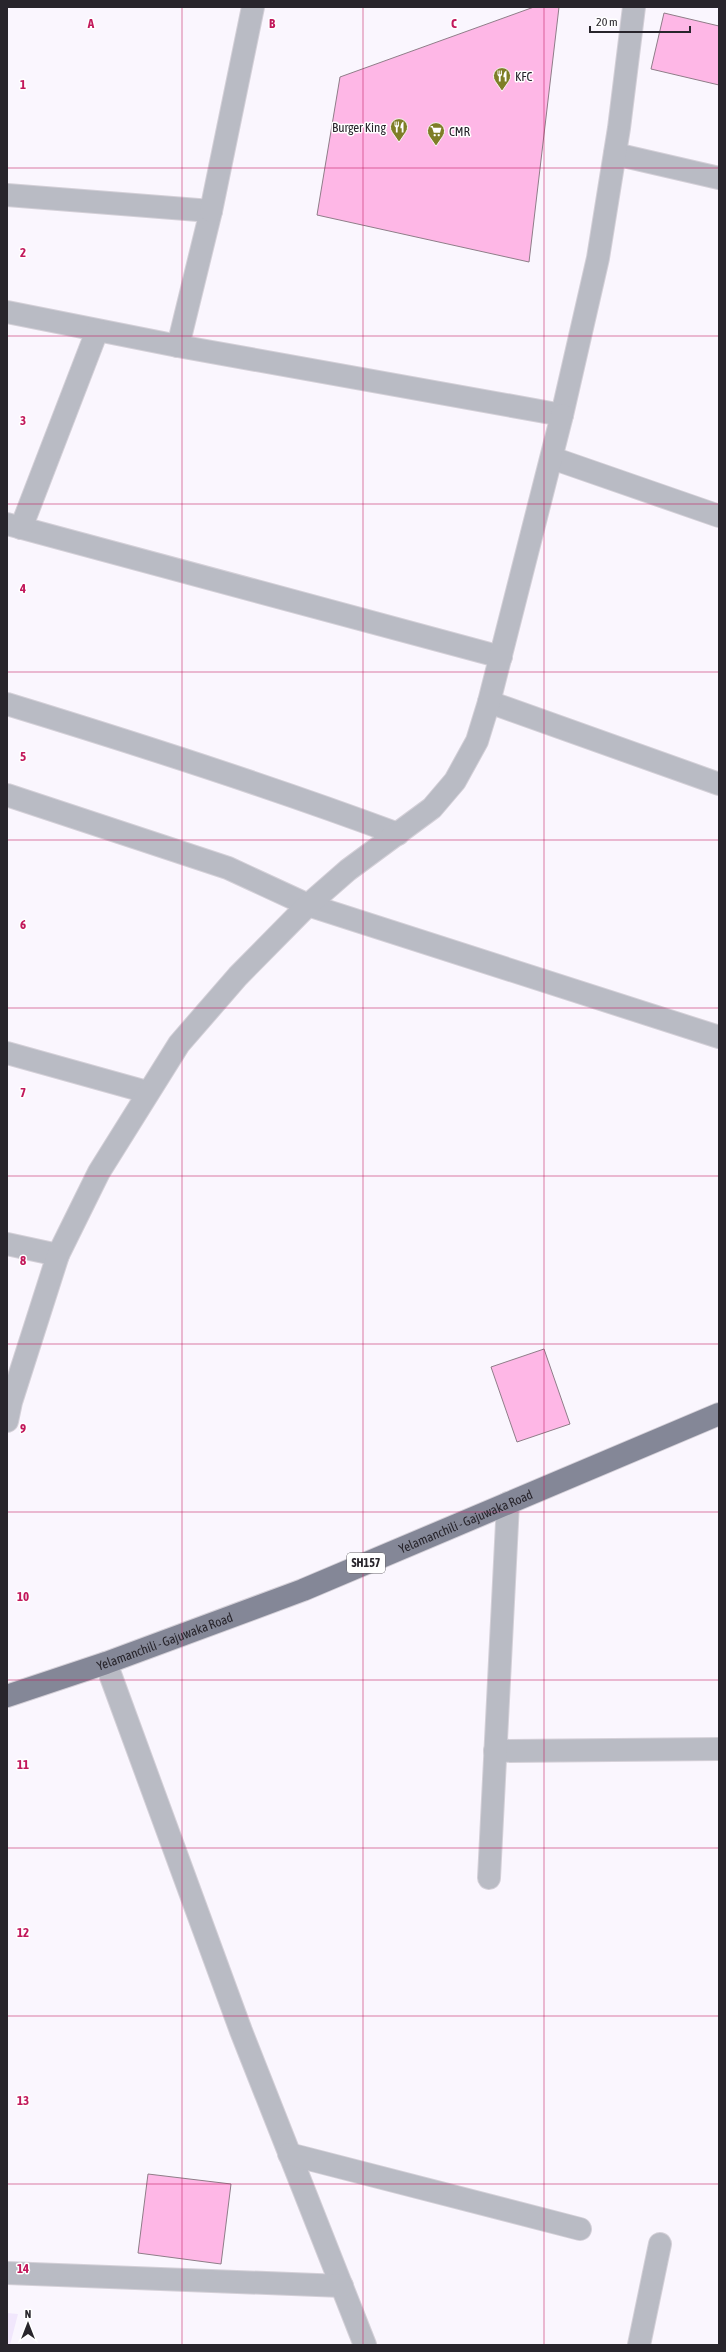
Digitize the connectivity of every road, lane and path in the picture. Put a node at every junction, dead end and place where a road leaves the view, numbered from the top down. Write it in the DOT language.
graph roads {
  1 [pos="253,7"];
  2 [pos="634,7"];
  3 [pos="615,154"];
  4 [pos="719,178"];
  5 [pos="7,195"];
  6 [pos="211,211"];
  7 [pos="7,312"];
  8 [pos="97,331"];
  9 [pos="178,346"];
  10 [pos="562,415"];
  11 [pos="552,458"];
  12 [pos="719,516"];
  13 [pos="14,526"];
  14 [pos="500,656"];
  15 [pos="489,702"];
  16 [pos="7,704"];
  17 [pos="719,784"];
  18 [pos="7,795"];
  19 [pos="398,834"];
  20 [pos="308,905"];
  21 [pos="719,1037"];
  22 [pos="7,1053"];
  23 [pos="147,1092"];
  24 [pos="7,1244"];
  25 [pos="58,1255"];
  26 [pos="8,1408"];
  27 [pos="719,1414"];
  28 [pos="508,1503"];
  29 [pos="106,1663"];
  30 [pos="7,1696"];
  31 [pos="719,1749"];
  32 [pos="495,1751"];
  33 [pos="489,1878"];
  34 [pos="290,2154"];
  35 [pos="580,2229"];
  36 [pos="660,2244"];
  37 [pos="7,2273"];
  38 [pos="342,2286"];
  39 [pos="365,2345"];
  40 [pos="639,2345"];
  1 -- 6 [label="street"];
  2 -- 3 [label="street"];
  3 -- 4 [label="street"];
  3 -- 10 [label="street"];
  5 -- 6 [label="street"];
  6 -- 9 [label="street"];
  7 -- 8 [label="street"];
  8 -- 9 [label="street"];
  8 -- 13 [label="street"];
  9 -- 10 [label="street"];
  10 -- 11 [label="street"];
  11 -- 12 [label="street"];
  11 -- 14 [label="street"];
  13 -- 14 [label="street"];
  14 -- 15 [label="street"];
  15 -- 17 [label="street"];
  15 -- 19 [label="street"];
  16 -- 19 [label="street"];
  18 -- 20 [label="street"];
  19 -- 20 [label="street"];
  20 -- 21 [label="street"];
  20 -- 23 [label="street"];
  22 -- 23 [label="street"];
  23 -- 25 [label="street"];
  24 -- 25 [label="street"];
  25 -- 26 [label="street"];
  27 -- 28 [label="main road, Yelamanchili - Gajuwaka Road / SH157"];
  28 -- 29 [label="main road, Yelamanchili - Gajuwaka Road / SH157"];
  28 -- 32 [label="street"];
  29 -- 30 [label="main road, Yelamanchili - Gajuwaka Road / SH157"];
  29 -- 34 [label="street"];
  31 -- 32 [label="street"];
  32 -- 33 [label="street"];
  34 -- 35 [label="street"];
  34 -- 38 [label="street"];
  36 -- 40 [label="street"];
  37 -- 38 [label="street"];
  38 -- 39 [label="street"];
}
